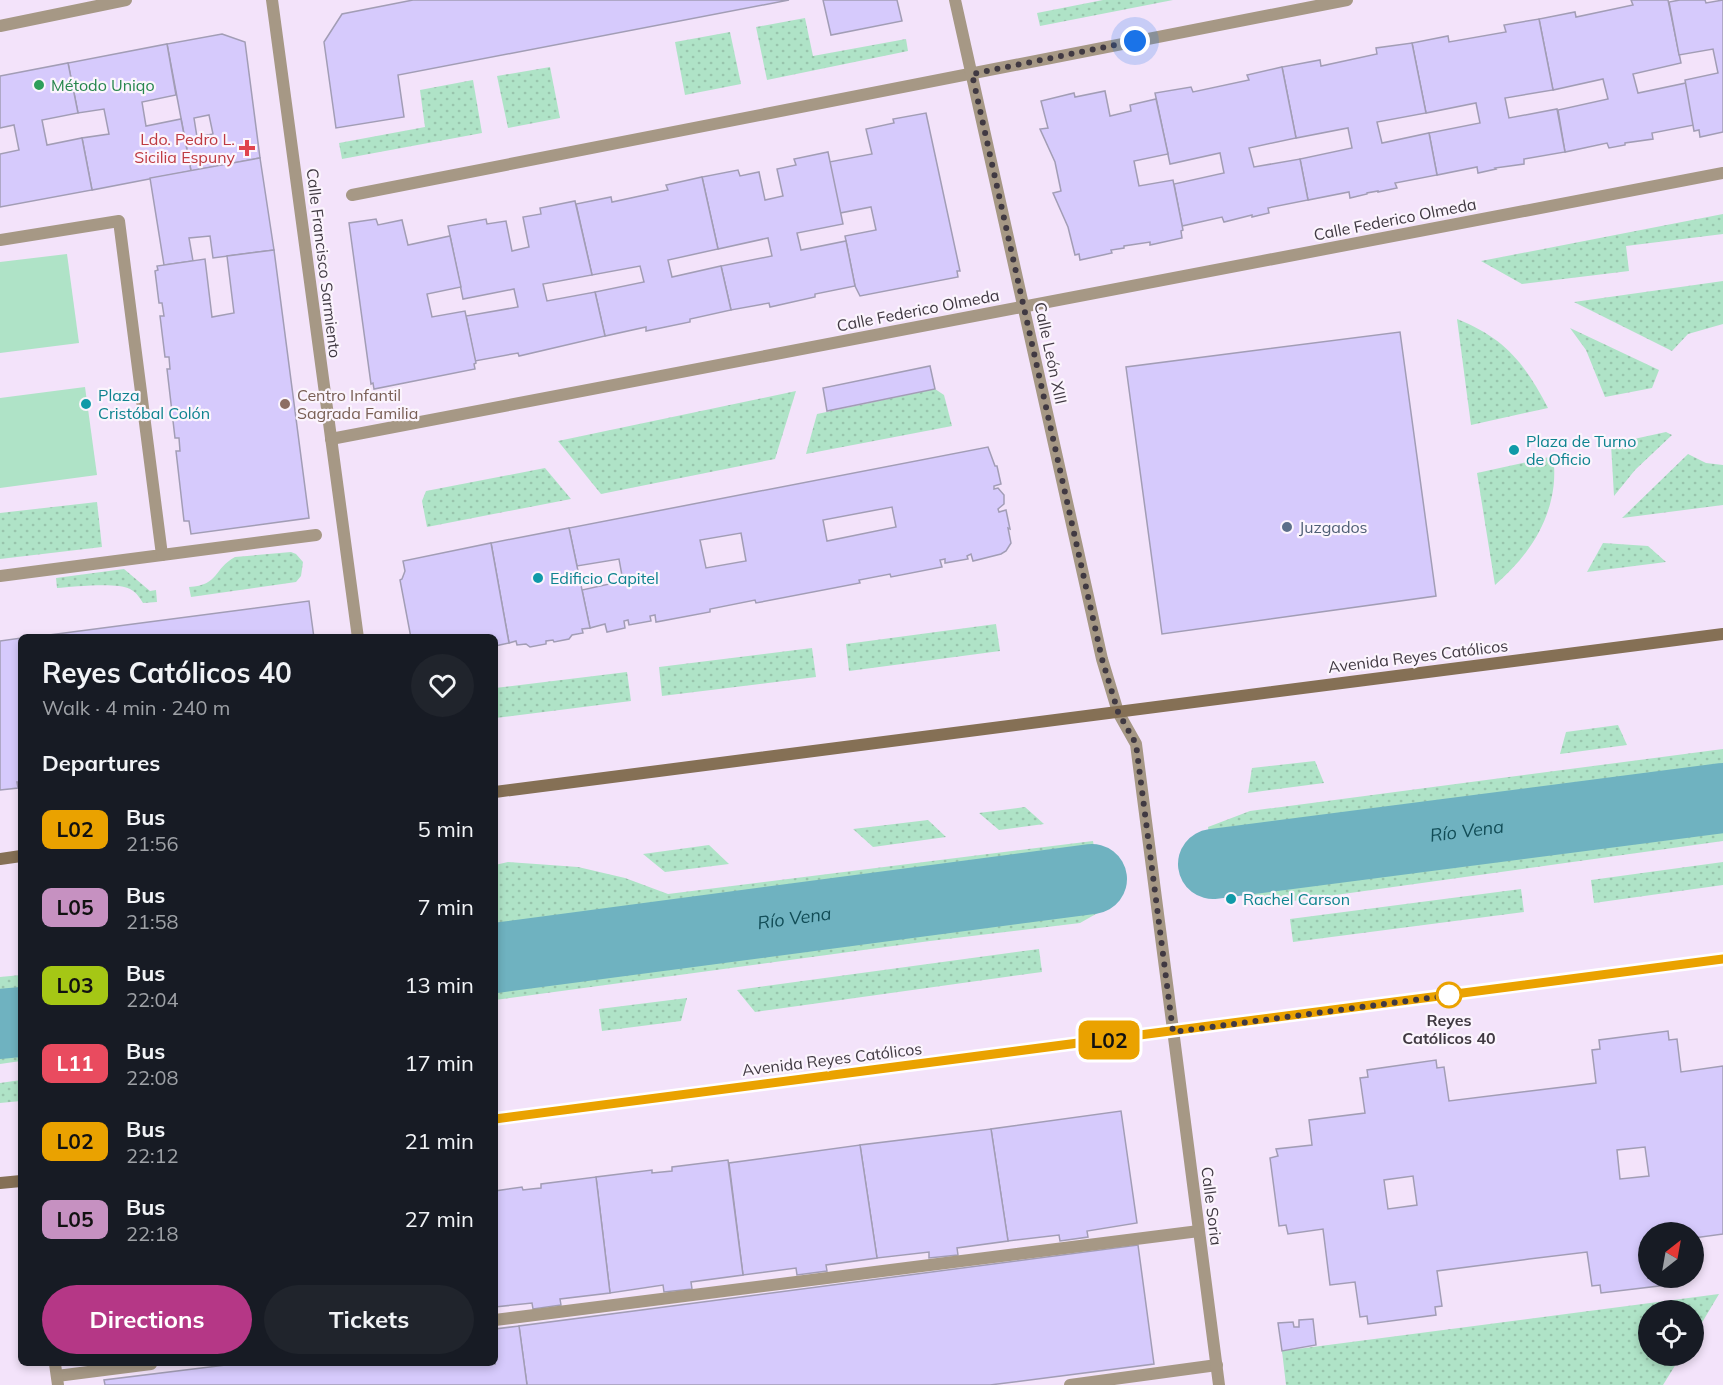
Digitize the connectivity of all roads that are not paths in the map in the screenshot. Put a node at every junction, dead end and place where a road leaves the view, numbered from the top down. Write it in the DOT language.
graph roads {
  1 [pos="126,0"];
  2 [pos="272,0"];
  3 [pos="955,0"];
  4 [pos="1347,0"];
  5 [pos="0,26"];
  6 [pos="972,74"];
  7 [pos="1723,172"];
  8 [pos="352,195"];
  9 [pos="0,240"];
  10 [pos="1023,306"];
  11 [pos="331,439"];
  12 [pos="316,535"];
  13 [pos="162,555"];
  14 [pos="0,576"];
  15 [pos="357,634"];
  16 [pos="1723,634"];
  17 [pos="1118,712"];
  18 [pos="498,792"];
  19 [pos="18,856"];
  20 [pos="0,859"];
  21 [pos="1723,959"];
  22 [pos="1173,1032"];
  23 [pos="498,1119"];
  24 [pos="18,1181"];
  25 [pos="0,1183"];
  26 [pos="1199,1231"];
  27 [pos="498,1320"];
  28 [pos="1216,1365"];
  29 [pos="134,1366"];
  30 [pos="57,1375"];
  31 [pos="1070,1385"];
  32 [pos="1219,1385"];
  1 -- 5 [label="street"];
  2 -- 11 [label="street, Calle Francisco Sarmiento"];
  3 -- 6 [label="street, Calle León XIII"];
  4 -- 6 [label="street"];
  6 -- 8 [label="street"];
  6 -- 10 [label="street, Calle León XIII"];
  7 -- 10 [label="street, Calle Federico Olmeda"];
  9 -- 13 [label="street"];
  10 -- 11 [label="street, Calle Federico Olmeda"];
  10 -- 17 [label="street, Calle León XIII"];
  11 -- 15 [label="street, Calle Francisco Sarmiento"];
  12 -- 13 [label="street"];
  13 -- 14 [label="street"];
  16 -- 17 [label="street, Avenida Reyes Católicos"];
  17 -- 18 [label="street, Avenida Reyes Católicos"];
  17 -- 22 [label="street"];
  19 -- 20 [label="street"];
  21 -- 22 [label="street, Avenida Reyes Católicos"];
  22 -- 23 [label="street, Avenida Reyes Católicos"];
  22 -- 26 [label="street, Calle Soria"];
  24 -- 25 [label="street"];
  26 -- 27 [label="street"];
  26 -- 28 [label="street, Calle Soria"];
  28 -- 31 [label="street"];
  28 -- 32 [label="street, Calle Soria"];
  29 -- 30 [label="street"];
}
